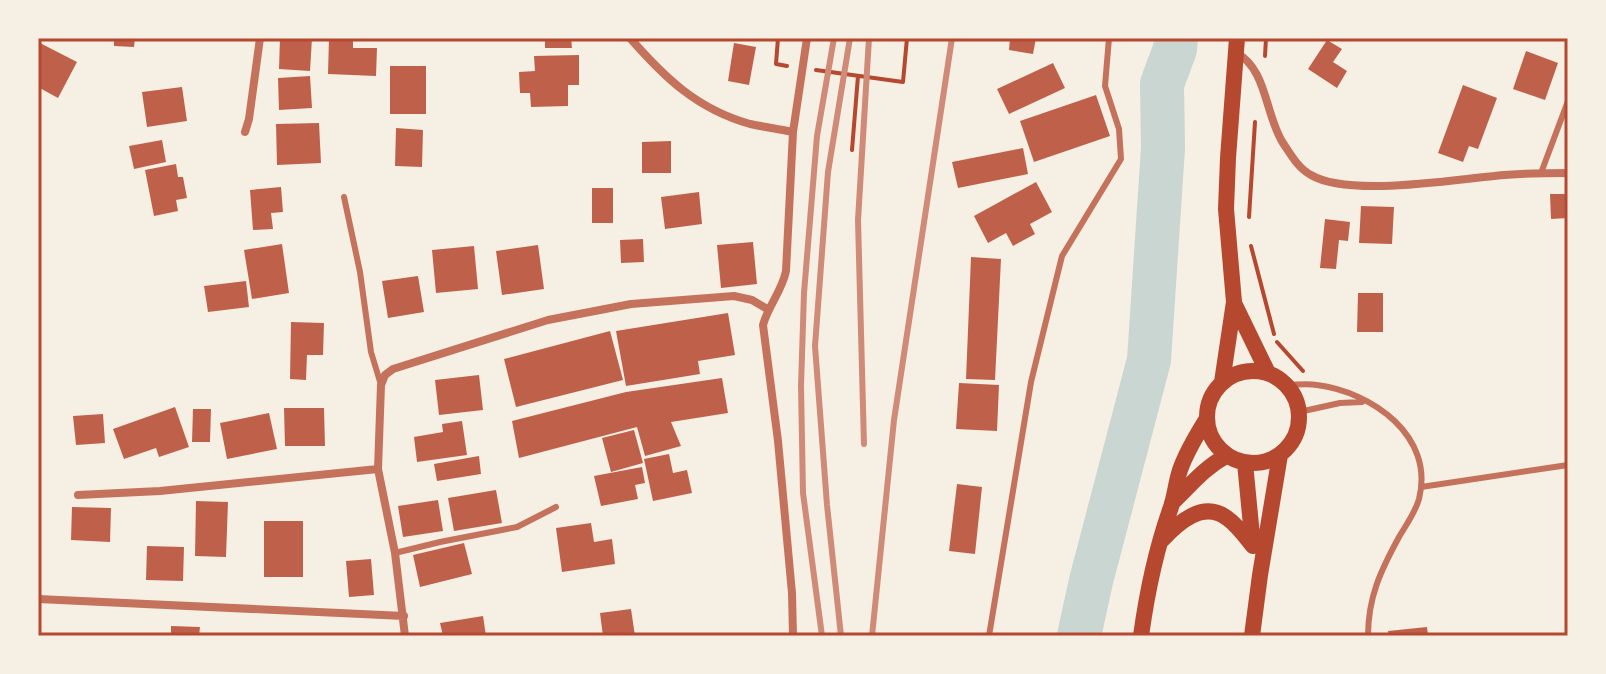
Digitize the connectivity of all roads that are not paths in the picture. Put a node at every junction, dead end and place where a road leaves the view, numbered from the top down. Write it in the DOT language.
graph roads {
  1 [pos="260,38"];
  2 [pos="630,38"];
  3 [pos="807,38"];
  4 [pos="1109,38"];
  5 [pos="1236,45"];
  6 [pos="1568,101"];
  7 [pos="245,132"];
  8 [pos="793,132"];
  9 [pos="1541,173"];
  10 [pos="1568,173"];
  11 [pos="344,197"];
  12 [pos="1234,302"];
  13 [pos="769,310"];
  14 [pos="1268,373"];
  15 [pos="1222,382"];
  16 [pos="381,385"];
  17 [pos="1286,385"];
  18 [pos="1369,403"];
  19 [pos="1299,412"];
  20 [pos="1206,420"];
  21 [pos="1280,455"];
  22 [pos="1226,456"];
  23 [pos="1245,463"];
  24 [pos="1568,465"];
  25 [pos="378,469"];
  26 [pos="1421,487"];
  27 [pos="78,495"];
  28 [pos="1172,503"];
  29 [pos="556,507"];
  30 [pos="1160,543"];
  31 [pos="1253,546"];
  32 [pos="395,553"];
  33 [pos="1260,575"];
  34 [pos="38,599"];
  35 [pos="404,616"];
  36 [pos="405,636"];
  37 [pos="793,636"];
  38 [pos="989,636"];
  39 [pos="1141,636"];
  40 [pos="1252,636"];
  41 [pos="1368,636"];
  1 -- 7 [label="street"];
  2 -- 8 [label="street"];
  3 -- 8 [label="street"];
  4 -- 38 [label="lane"];
  5 -- 9 [label="street"];
  5 -- 12 [label="main road"];
  6 -- 9 [label="lane"];
  8 -- 13 [label="street"];
  9 -- 10 [label="street"];
  11 -- 16 [label="lane"];
  12 -- 14 [label="main road"];
  12 -- 15 [label="main road"];
  13 -- 16 [label="street"];
  13 -- 37 [label="street"];
  14 -- 15 [label="main road"];
  14 -- 17 [label="main road"];
  15 -- 20 [label="main road"];
  16 -- 25 [label="street"];
  17 -- 18 [label="lane"];
  17 -- 19 [label="main road"];
  18 -- 19 [label="lane"];
  18 -- 26 [label="lane"];
  19 -- 21 [label="main road"];
  20 -- 22 [label="main road"];
  20 -- 28 [label="main road"];
  21 -- 23 [label="main road"];
  21 -- 33 [label="main road"];
  22 -- 23 [label="main road"];
  22 -- 28 [label="main road"];
  23 -- 31 [label="main road"];
  24 -- 26 [label="lane"];
  25 -- 27 [label="street"];
  25 -- 32 [label="street"];
  26 -- 41 [label="lane"];
  28 -- 30 [label="main road"];
  29 -- 32 [label="lane"];
  30 -- 31 [label="main road"];
  30 -- 39 [label="main road"];
  31 -- 33 [label="main road"];
  32 -- 35 [label="street"];
  33 -- 40 [label="main road"];
  34 -- 35 [label="street"];
  35 -- 36 [label="street"];
}
